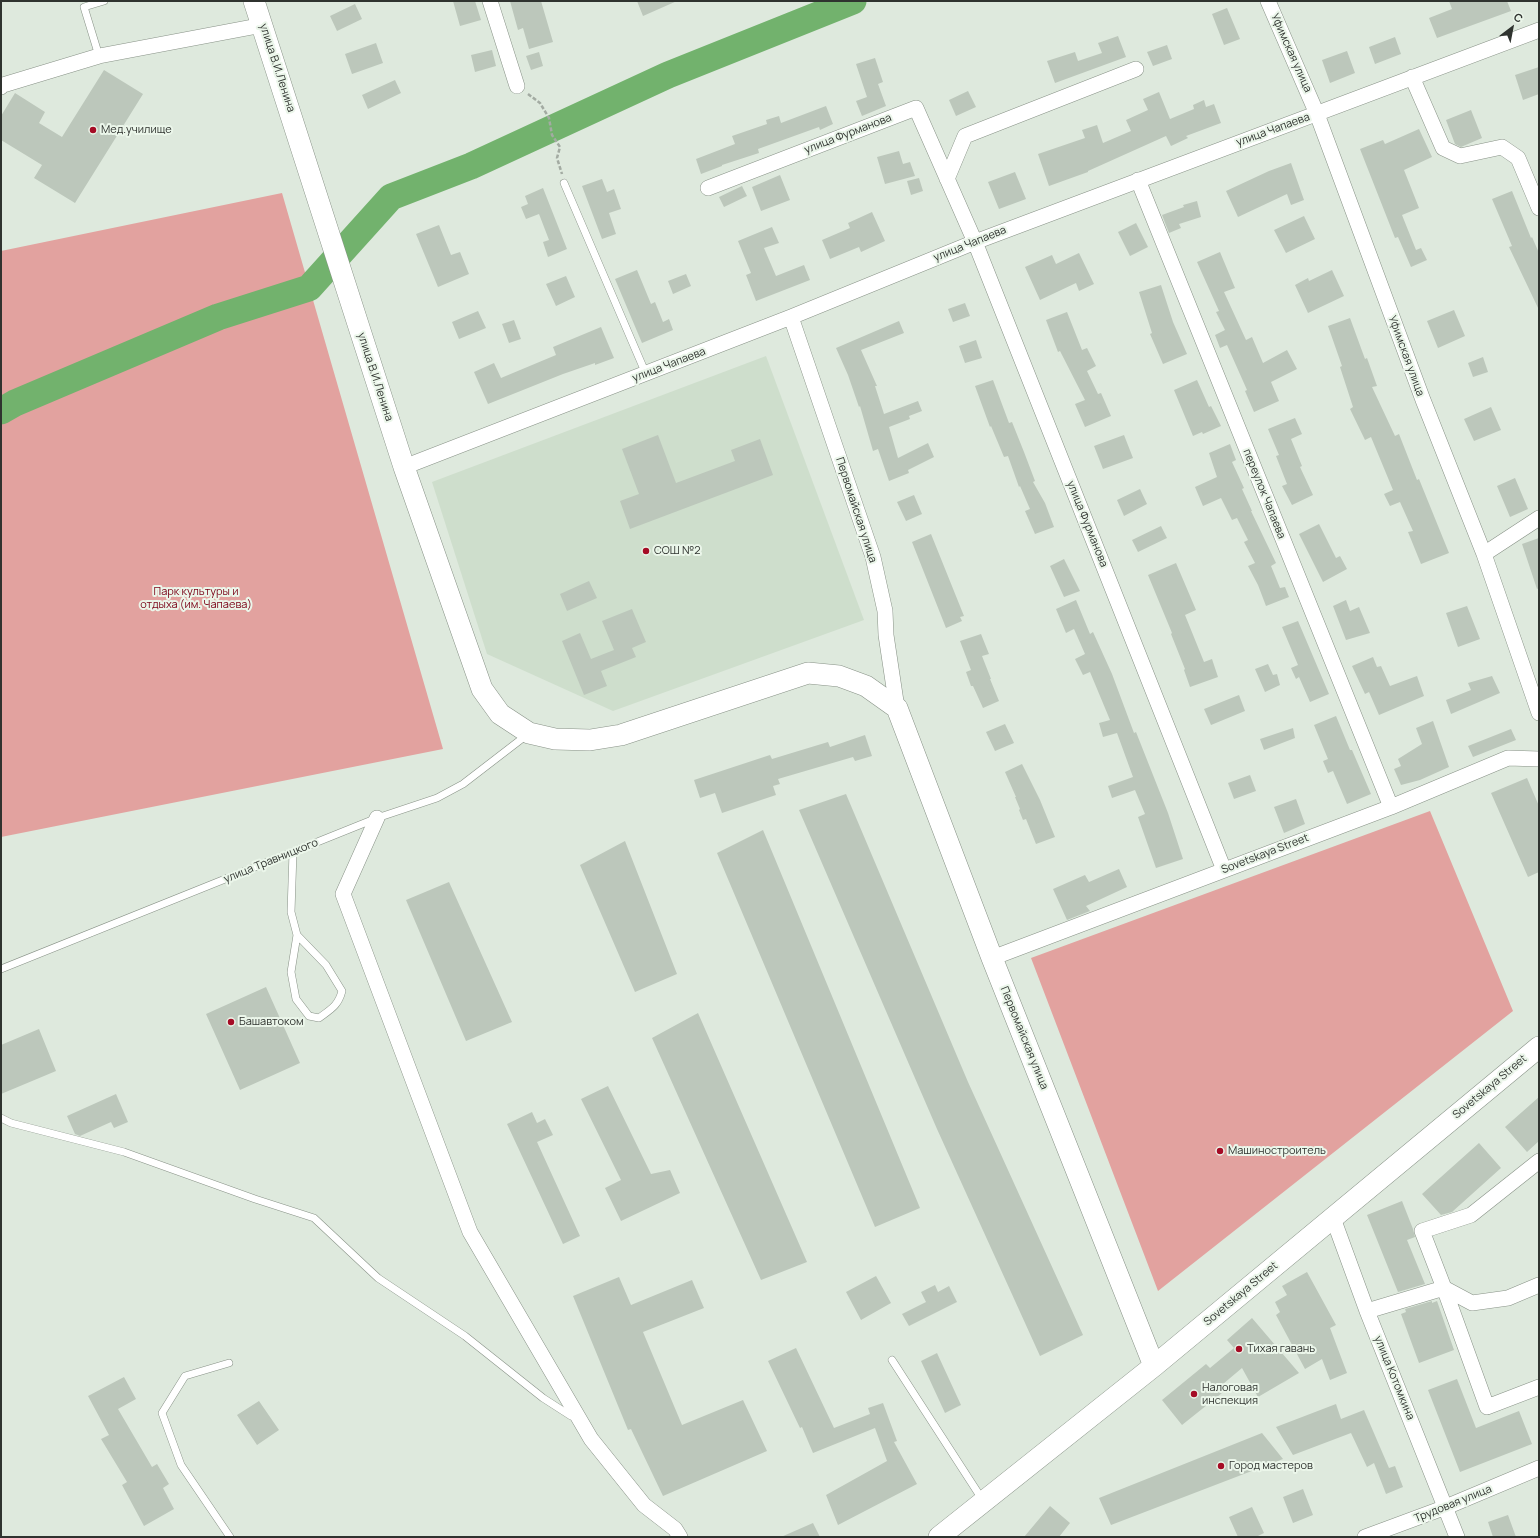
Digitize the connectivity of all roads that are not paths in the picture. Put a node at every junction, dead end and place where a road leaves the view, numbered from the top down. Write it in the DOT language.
graph roads {
  1 [pos="104,1"];
  2 [pos="254,1"];
  3 [pos="490,1"];
  4 [pos="1268,1"];
  5 [pos="263,25"];
  6 [pos="1539,30"];
  7 [pos="99,56"];
  8 [pos="1136,69"];
  9 [pos="1412,78"];
  10 [pos="517,86"];
  11 [pos="1,87"];
  12 [pos="1317,114"];
  13 [pos="947,180"];
  14 [pos="1138,180"];
  15 [pos="564,183"];
  16 [pos="708,188"];
  17 [pos="1539,208"];
  18 [pos="975,242"];
  19 [pos="791,317"];
  20 [pos="646,374"];
  21 [pos="404,467"];
  22 [pos="1539,518"];
  23 [pos="1484,554"];
  24 [pos="897,708"];
  25 [pos="1539,713"];
  26 [pos="529,733"];
  27 [pos="1539,759"];
  28 [pos="1391,807"];
  29 [pos="377,818"];
  30 [pos="293,852"];
  31 [pos="1224,870"];
  32 [pos="297,935"];
  33 [pos="992,958"];
  34 [pos="1,969"];
  35 [pos="1539,1047"];
  36 [pos="1,1118"];
  37 [pos="1539,1161"];
  38 [pos="1333,1218"];
  39 [pos="1539,1285"];
  40 [pos="1444,1288"];
  41 [pos="1367,1311"];
  42 [pos="892,1360"];
  43 [pos="229,1363"];
  44 [pos="1154,1366"];
  45 [pos="1539,1387"];
  46 [pos="578,1416"];
  47 [pos="1539,1468"];
  48 [pos="983,1501"];
  49 [pos="1446,1507"];
  50 [pos="230,1537"];
  51 [pos="680,1537"];
  52 [pos="939,1537"];
  53 [pos="1365,1537"];
  54 [pos="1457,1537"];
  1 -- 7 [label="lane"];
  2 -- 5 [label="main road, улица В.И.Ленина"];
  3 -- 10 [label="street"];
  4 -- 12 [label="street, Уфимская улица"];
  5 -- 7 [label="street"];
  5 -- 21 [label="main road, улица В.И.Ленина"];
  6 -- 9 [label="street, улица Чапаева"];
  7 -- 11 [label="street"];
  8 -- 13 [label="street"];
  9 -- 12 [label="street, улица Чапаева"];
  9 -- 17 [label="street"];
  12 -- 14 [label="street, улица Чапаева"];
  12 -- 23 [label="street, Уфимская улица"];
  13 -- 16 [label="street, улица Фурманова"];
  13 -- 18 [label="street, улица Фурманова"];
  14 -- 18 [label="street, улица Чапаева"];
  14 -- 28 [label="street, переулок Чапаева"];
  15 -- 20 [label="lane"];
  18 -- 19 [label="street, улица Чапаева"];
  18 -- 31 [label="street, улица Фурманова"];
  19 -- 20 [label="street, улица Чапаева"];
  19 -- 24 [label="street, Первомайская улица"];
  20 -- 21 [label="street, улица Чапаева"];
  21 -- 26 [label="main road, улица В.И.Ленина"];
  22 -- 23 [label="street"];
  23 -- 25 [label="street, Уфимская улица"];
  24 -- 26 [label="main road"];
  24 -- 33 [label="main road, Первомайская улица"];
  26 -- 29 [label="lane, улица Травницкого"];
  27 -- 28 [label="street, Sovetskaya Street"];
  28 -- 31 [label="street, Sovetskaya Street"];
  29 -- 30 [label="lane, улица Травницкого"];
  29 -- 46 [label="street"];
  30 -- 32 [label="lane"];
  30 -- 34 [label="lane, улица Травницкого"];
  31 -- 33 [label="street, Sovetskaya Street"];
  32 -- 32 [label="lane"];
  33 -- 44 [label="main road, Первомайская улица"];
  35 -- 38 [label="main road, Sovetskaya Street"];
  36 -- 46 [label="lane"];
  37 -- 40 [label="street"];
  38 -- 41 [label="street, улица Котомкина"];
  38 -- 44 [label="main road, Sovetskaya Street"];
  39 -- 40 [label="street"];
  40 -- 41 [label="street"];
  40 -- 45 [label="street"];
  41 -- 49 [label="street, улица Котомкина"];
  42 -- 48 [label="lane"];
  43 -- 50 [label="lane"];
  44 -- 48 [label="main road, Sovetskaya Street"];
  46 -- 51 [label="street"];
  47 -- 49 [label="street, Трудовая улица"];
  48 -- 52 [label="main road, Sovetskaya Street"];
  49 -- 53 [label="street, Трудовая улица"];
  49 -- 54 [label="street, улица Котомкина"];
}
